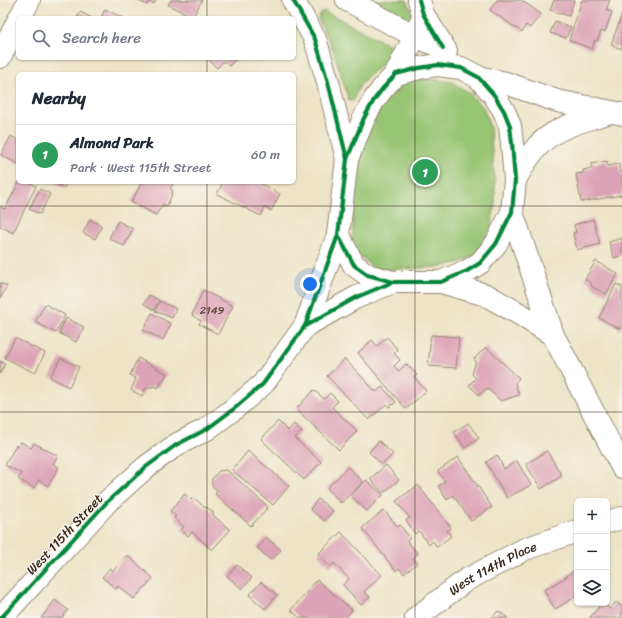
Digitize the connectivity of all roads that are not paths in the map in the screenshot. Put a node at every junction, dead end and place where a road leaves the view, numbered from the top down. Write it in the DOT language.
graph roads {
  1 [pos="29,0"];
  2 [pos="293,0"];
  3 [pos="347,0"];
  4 [pos="421,7"];
  5 [pos="21,16"];
  6 [pos="16,25"];
  7 [pos="416,36"];
  8 [pos="443,48"];
  9 [pos="0,56"];
  10 [pos="470,73"];
  11 [pos="396,74"];
  12 [pos="616,113"];
  13 [pos="347,159"];
  14 [pos="515,180"];
  15 [pos="512,212"];
  16 [pos="338,235"];
  17 [pos="393,282"];
  18 [pos="441,282"];
  19 [pos="305,326"];
  20 [pos="553,335"];
  21 [pos="622,467"];
  22 [pos="622,518"];
  23 [pos="610,521"];
  24 [pos="574,532"];
  25 [pos="1,618"];
  26 [pos="416,618"];
  1 -- 5 [label="street"];
  2 -- 13 [label="street"];
  3 -- 7 [label="street"];
  4 -- 7 [label="street"];
  4 -- 8 [label="street"];
  6 -- 9 [label="street"];
  7 -- 8 [label="street"];
  7 -- 11 [label="street"];
  8 -- 10 [label="street"];
  10 -- 11 [label="street"];
  10 -- 12 [label="street"];
  10 -- 14 [label="street"];
  11 -- 13 [label="street"];
  12 -- 14 [label="street"];
  13 -- 16 [label="street, West 115th Street"];
  14 -- 15 [label="street"];
  15 -- 18 [label="street"];
  15 -- 20 [label="street"];
  16 -- 17 [label="street"];
  16 -- 19 [label="street, West 115th Street"];
  17 -- 18 [label="street"];
  17 -- 19 [label="street, West 115th Street"];
  18 -- 20 [label="street"];
  19 -- 25 [label="street, West 115th Street"];
  20 -- 21 [label="street"];
  22 -- 23 [label="street"];
  24 -- 26 [label="street, West 114th Place"];
}
